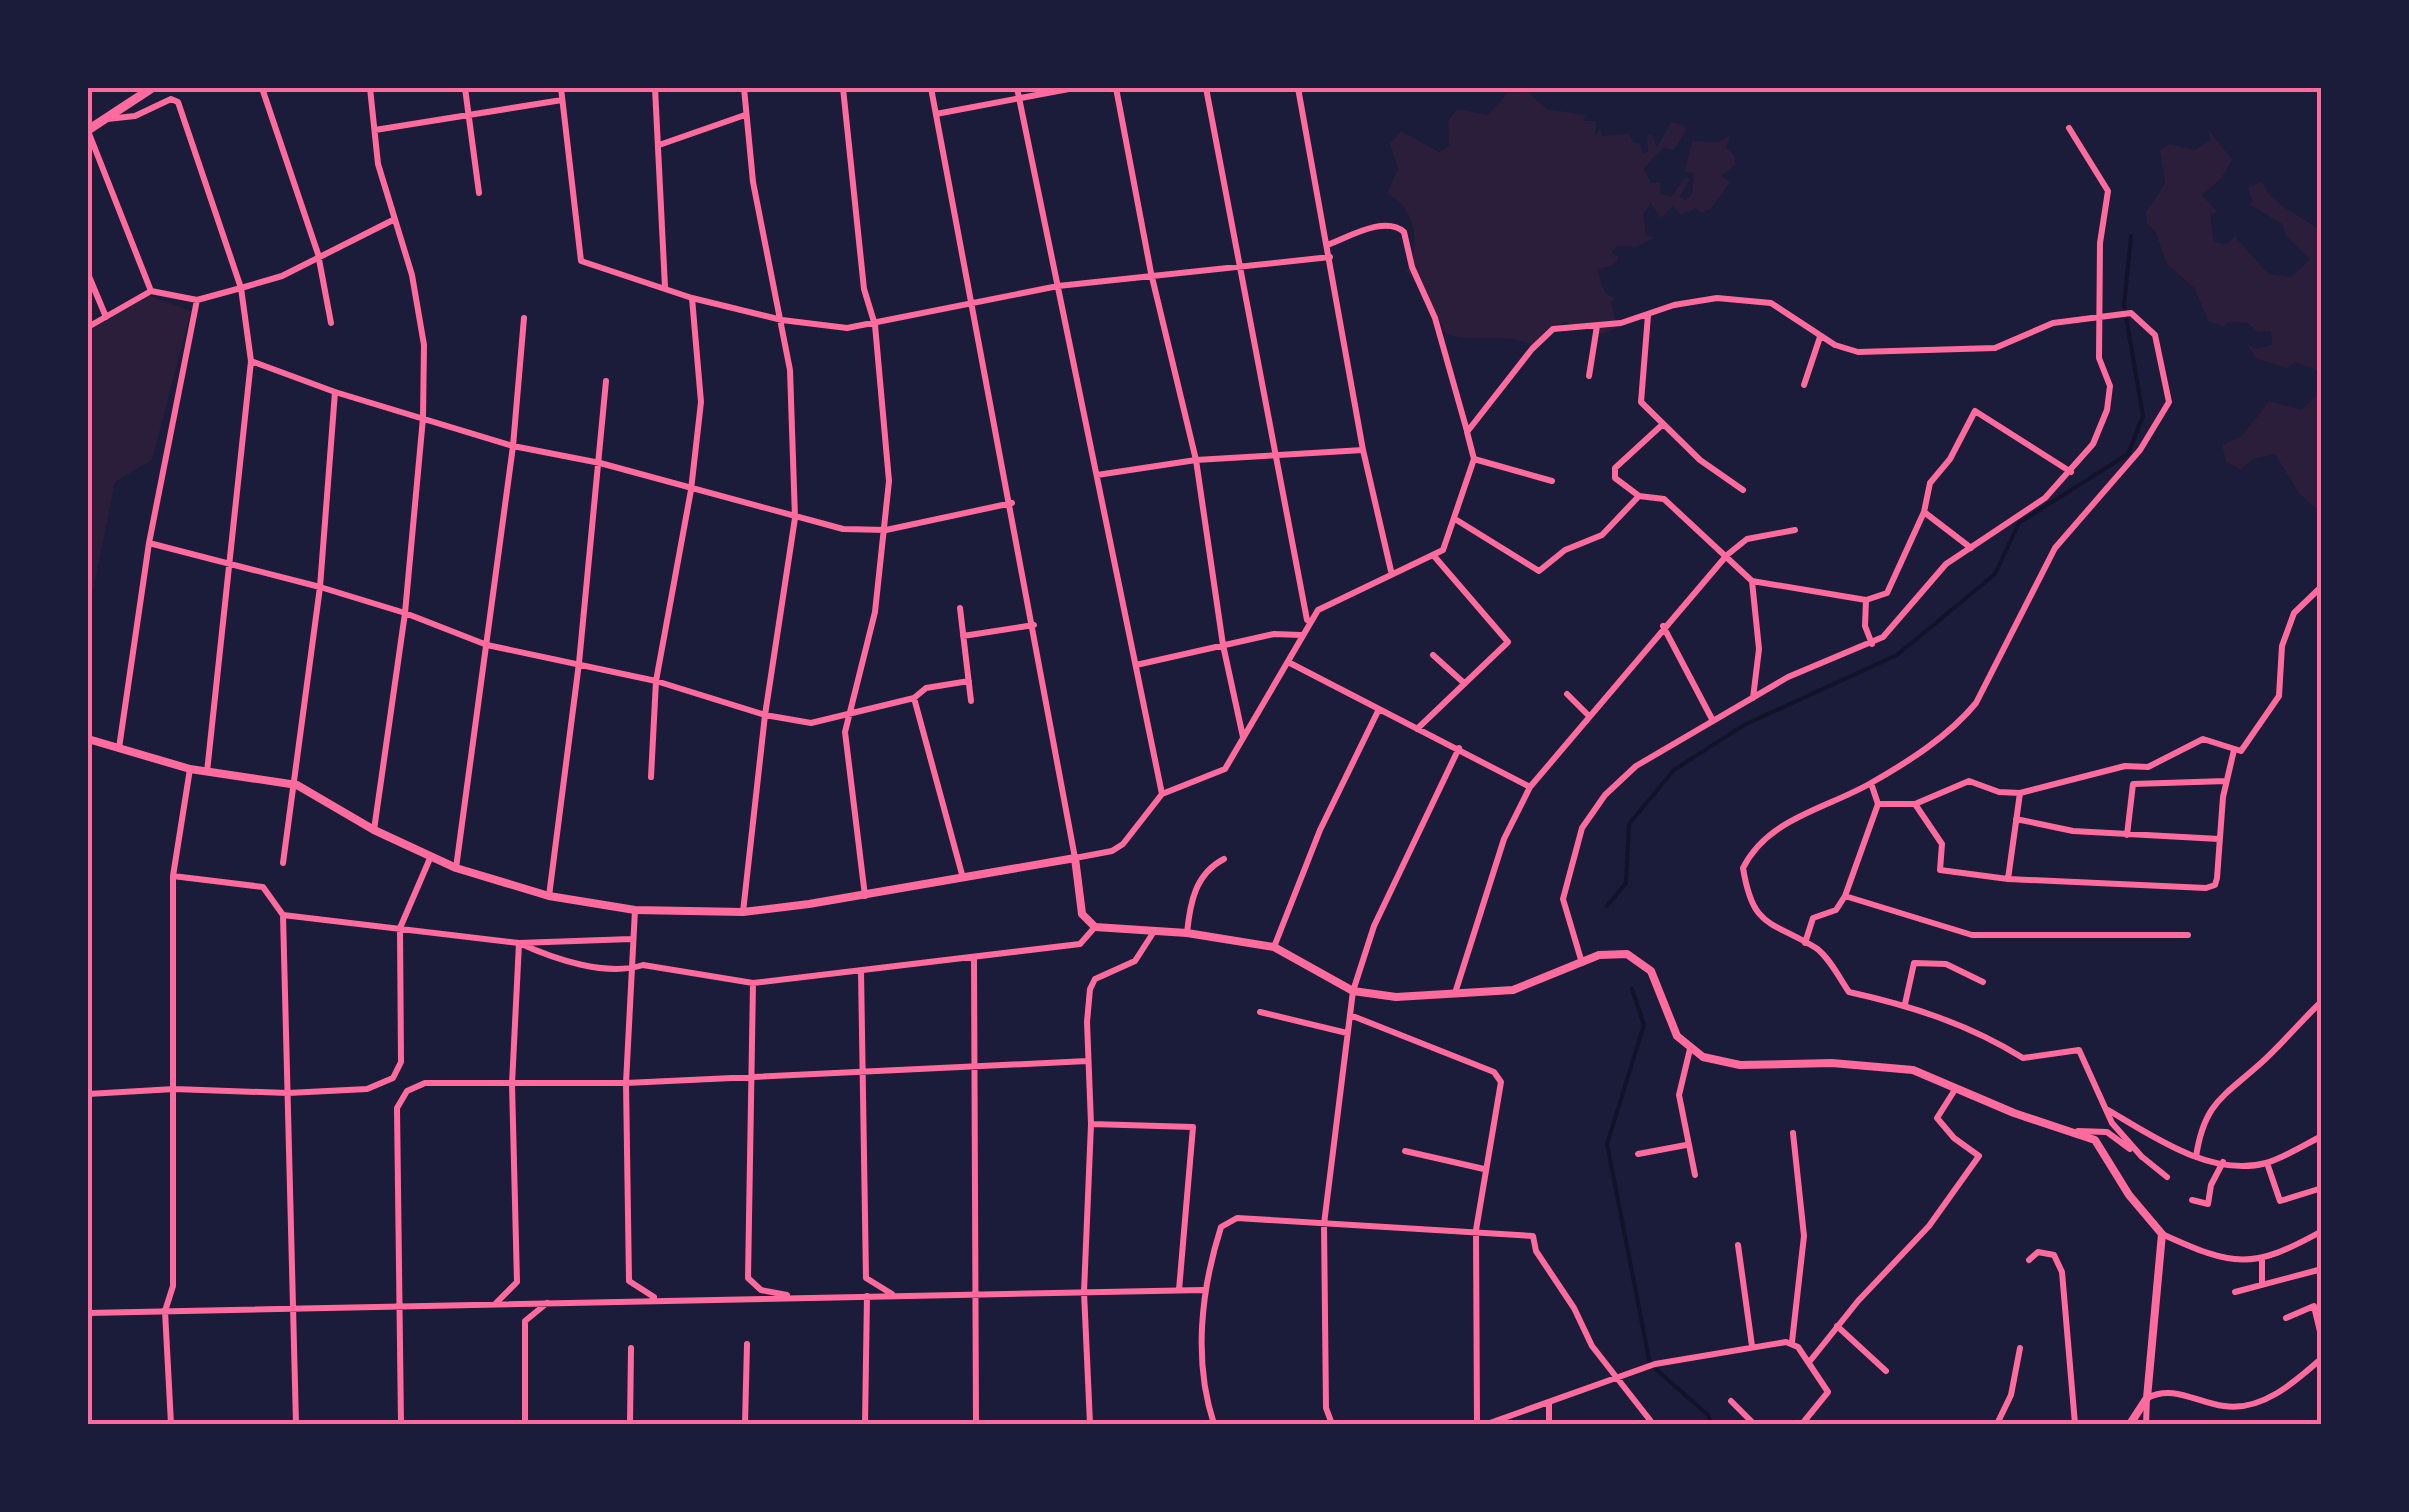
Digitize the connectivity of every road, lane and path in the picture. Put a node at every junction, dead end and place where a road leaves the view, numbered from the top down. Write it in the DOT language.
graph roads {
  1 [pos="152,88"];
  2 [pos="262,88"];
  3 [pos="370,88"];
  4 [pos="464,88"];
  5 [pos="561,88"];
  6 [pos="654,88"];
  7 [pos="744,88"];
  8 [pos="843,88"];
  9 [pos="931,88"];
  10 [pos="1074,88"];
  11 [pos="1116,88"];
  12 [pos="1206,88"];
  13 [pos="1298,88"];
  14 [pos="1018,92"];
  15 [pos="562,100"];
  16 [pos="936,114"];
  17 [pos="745,115"];
  18 [pos="468,117"];
  19 [pos="105,119"];
  20 [pos="2069,128"];
  21 [pos="375,130"];
  22 [pos="88,131"];
  23 [pos="658,145"];
  24 [pos="479,193"];
  25 [pos="393,220"];
  26 [pos="1328,245"];
  27 [pos="318,254"];
  28 [pos="1330,257"];
  29 [pos="1241,266"];
  30 [pos="1151,273"];
  31 [pos="88,274"];
  32 [pos="1058,286"];
  33 [pos="665,287"];
  34 [pos="241,288"];
  35 [pos="151,291"];
  36 [pos="692,298"];
  37 [pos="197,300"];
  38 [pos="972,300"];
  39 [pos="1648,314"];
  40 [pos="2101,316"];
  41 [pos="106,317"];
  42 [pos="524,318"];
  43 [pos="782,320"];
  44 [pos="330,322"];
  45 [pos="875,325"];
  46 [pos="1597,326"];
  47 [pos="88,327"];
  48 [pos="1820,336"];
  49 [pos="251,360"];
  50 [pos="1589,376"];
  51 [pos="606,382"];
  52 [pos="1804,386"];
  53 [pos="335,392"];
  54 [pos="423,418"];
  55 [pos="1663,424"];
  56 [pos="1467,432"];
  57 [pos="513,446"];
  58 [pos="1363,450"];
  59 [pos="1277,455"];
  60 [pos="1474,458"];
  61 [pos="1196,460"];
  62 [pos="600,463"];
  63 [pos="2071,472"];
  64 [pos="1097,476"];
  65 [pos="1552,481"];
  66 [pos="691,490"];
  67 [pos="1743,490"];
  68 [pos="1638,496"];
  69 [pos="1012,502"];
  70 [pos="1924,512"];
  71 [pos="795,518"];
  72 [pos="1455,519"];
  73 [pos="886,530"];
  74 [pos="1794,530"];
  75 [pos="149,544"];
  76 [pos="1972,548"];
  77 [pos="1727,555"];
  78 [pos="1434,556"];
  79 [pos="228,560"];
  80 [pos="1391,571"];
  81 [pos="1752,581"];
  82 [pos="320,586"];
  83 [pos="2322,586"];
  84 [pos="1866,600"];
  85 [pos="960,608"];
  86 [pos="405,613"];
  87 [pos="1307,621"];
  88 [pos="1034,626"];
  89 [pos="1663,626"];
  90 [pos="1301,635"];
  91 [pos="963,636"];
  92 [pos="1872,644"];
  93 [pos="487,646"];
  94 [pos="1223,646"];
  95 [pos="1433,655"];
  96 [pos="1288,662"];
  97 [pos="579,663"];
  98 [pos="1136,664"];
  99 [pos="656,681"];
  100 [pos="968,681"];
  101 [pos="1464,683"];
  102 [pos="1568,694"];
  103 [pos="914,698"];
  104 [pos="1754,698"];
  105 [pos="971,701"];
  106 [pos="1379,709"];
  107 [pos="1588,715"];
  108 [pos="766,716"];
  109 [pos="847,716"];
  110 [pos="1714,721"];
  111 [pos="1416,729"];
  112 [pos="1242,737"];
  113 [pos="88,739"];
  114 [pos="1459,748"];
  115 [pos="119,750"];
  116 [pos="2237,750"];
  117 [pos="2148,767"];
  118 [pos="190,769"];
  119 [pos="207,772"];
  120 [pos="651,776"];
  121 [pos="2226,780"];
  122 [pos="2151,782"];
  123 [pos="1871,783"];
  124 [pos="296,785"];
  125 [pos="1530,787"];
  126 [pos="2020,793"];
  127 [pos="1162,794"];
  128 [pos="1878,804"];
  129 [pos="1915,804"];
  130 [pos="2016,819"];
  131 [pos="374,830"];
  132 [pos="2127,834"];
  133 [pos="2220,839"];
  134 [pos="431,856"];
  135 [pos="1076,858"];
  136 [pos="1224,859"];
  137 [pos="284,863"];
  138 [pos="456,868"];
  139 [pos="173,876"];
  140 [pos="963,878"];
  141 [pos="2008,879"];
  142 [pos="550,896"];
  143 [pos="865,896"];
  144 [pos="1844,896"];
  145 [pos="635,910"];
  146 [pos="743,912"];
  147 [pos="284,915"];
  148 [pos="1096,926"];
  149 [pos="400,928"];
  150 [pos="1153,933"];
  151 [pos="1187,933"];
  152 [pos="2188,935"];
  153 [pos="632,939"];
  154 [pos="519,943"];
  155 [pos="1805,944"];
  156 [pos="1274,946"];
  157 [pos="974,958"];
  158 [pos="1582,963"];
  159 [pos="628,970"];
  160 [pos="861,971"];
  161 [pos="1983,982"];
  162 [pos="753,983"];
  163 [pos="1352,990"];
  164 [pos="1456,990"];
  165 [pos="2322,1001"];
  166 [pos="1905,1004"];
  167 [pos="1260,1012"];
  168 [pos="1350,1015"];
  169 [pos="1347,1033"];
  170 [pos="1690,1050"];
  171 [pos="1087,1061"];
  172 [pos="975,1066"];
  173 [pos="862,1074"];
  174 [pos="753,1079"];
  175 [pos="512,1084"];
  176 [pos="626,1084"];
  177 [pos="1956,1088"];
  178 [pos="174,1089"];
  179 [pos="288,1093"];
  180 [pos="88,1094"];
  181 [pos="2106,1109"];
  182 [pos="1091,1124"];
  183 [pos="2078,1130"];
  184 [pos="1793,1133"];
  185 [pos="2321,1136"];
  186 [pos="1686,1145"];
  187 [pos="1405,1151"];
  188 [pos="1638,1154"];
  189 [pos="2196,1156"];
  190 [pos="2142,1157"];
  191 [pos="2223,1162"];
  192 [pos="2267,1162"];
  193 [pos="1484,1169"];
  194 [pos="1695,1174"];
  195 [pos="2167,1177"];
  196 [pos="2322,1188"];
  197 [pos="2192,1200"];
  198 [pos="1324,1224"];
  199 [pos="1476,1230"];
  200 [pos="2322,1231"];
  201 [pos="2162,1234"];
  202 [pos="1738,1244"];
  203 [pos="2262,1259"];
  204 [pos="2029,1260"];
  205 [pos="2322,1269"];
  206 [pos="2262,1285"];
  207 [pos="1178,1290"];
  208 [pos="1203,1290"];
  209 [pos="1084,1292"];
  210 [pos="2236,1292"];
  211 [pos="972,1294"];
  212 [pos="866,1296"];
  213 [pos="896,1296"];
  214 [pos="798,1298"];
  215 [pos="664,1300"];
  216 [pos="547,1303"];
  217 [pos="496,1304"];
  218 [pos="402,1306"];
  219 [pos="294,1308"];
  220 [pos="166,1311"];
  221 [pos="88,1312"];
  222 [pos="2286,1318"];
  223 [pos="1837,1326"];
  224 [pos="2322,1340"];
  225 [pos="1792,1342"];
  226 [pos="747,1344"];
  227 [pos="1752,1346"];
  228 [pos="631,1348"];
  229 [pos="2020,1348"];
  230 [pos="2322,1358"];
  231 [pos="1810,1361"];
  232 [pos="1886,1370"];
  233 [pos="1615,1379"];
  234 [pos="2148,1398"];
  235 [pos="1731,1401"];
  236 [pos="1549,1402"];
  237 [pos="171,1424"];
  238 [pos="296,1424"];
  239 [pos="401,1424"];
  240 [pos="524,1424"];
  241 [pos="630,1424"];
  242 [pos="745,1424"];
  243 [pos="865,1424"];
  244 [pos="976,1424"];
  245 [pos="1090,1424"];
  246 [pos="1214,1424"];
  247 [pos="1332,1424"];
  248 [pos="1477,1424"];
  249 [pos="1487,1424"];
  250 [pos="1549,1424"];
  251 [pos="1653,1424"];
  252 [pos="1754,1424"];
  253 [pos="1802,1424"];
  254 [pos="1997,1424"];
  255 [pos="2075,1424"];
  256 [pos="2130,1424"];
  257 [pos="2146,1424"];
  1 -- 19 [label="main road"];
  2 -- 27 [label="street"];
  3 -- 21 [label="street"];
  4 -- 18 [label="street"];
  5 -- 15 [label="street"];
  6 -- 23 [label="street"];
  7 -- 17 [label="street"];
  8 -- 45 [label="street"];
  9 -- 16 [label="street"];
  10 -- 14 [label="street"];
  11 -- 30 [label="street"];
  12 -- 29 [label="street"];
  13 -- 26 [label="street"];
  14 -- 16 [label="street"];
  14 -- 32 [label="street"];
  15 -- 18 [label="street"];
  15 -- 33 [label="street"];
  16 -- 38 [label="street"];
  17 -- 23 [label="street"];
  17 -- 43 [label="street"];
  18 -- 21 [label="street"];
  18 -- 24 [label="street"];
  19 -- 22 [label="main road"];
  19 -- 34 [label="street"];
  20 -- 40 [label="street"];
  21 -- 25 [label="street"];
  22 -- 35 [label="street"];
  23 -- 33 [label="street"];
  25 -- 27 [label="street"];
  25 -- 54 [label="street"];
  26 -- 28 [label="street"];
  26 -- 56 [label="street"];
  27 -- 34 [label="street"];
  27 -- 44 [label="street"];
  28 -- 29 [label="street"];
  28 -- 58 [label="street"];
  29 -- 30 [label="street"];
  29 -- 59 [label="street"];
  30 -- 32 [label="street"];
  30 -- 61 [label="street"];
  31 -- 41 [label="street"];
  32 -- 38 [label="street"];
  32 -- 64 [label="street"];
  33 -- 36 [label="street"];
  34 -- 37 [label="street"];
  34 -- 49 [label="street"];
  35 -- 37 [label="street"];
  35 -- 41 [label="street"];
  36 -- 43 [label="street"];
  36 -- 66 [label="street"];
  37 -- 75 [label="street"];
  38 -- 45 [label="street"];
  38 -- 69 [label="street"];
  39 -- 46 [label="street"];
  39 -- 48 [label="street"];
  39 -- 55 [label="street"];
  40 -- 48 [label="street"];
  40 -- 63 [label="street"];
  40 -- 123 [label="street"];
  41 -- 47 [label="street"];
  42 -- 57 [label="street"];
  43 -- 45 [label="street"];
  43 -- 71 [label="street"];
  45 -- 73 [label="street"];
  46 -- 50 [label="street"];
  46 -- 56 [label="street"];
  48 -- 52 [label="street"];
  49 -- 53 [label="street"];
  49 -- 79 [label="street"];
  51 -- 62 [label="street"];
  53 -- 54 [label="street"];
  53 -- 82 [label="street"];
  54 -- 57 [label="street"];
  54 -- 86 [label="street"];
  55 -- 67 [label="street"];
  55 -- 68 [label="street"];
  56 -- 60 [label="street"];
  57 -- 62 [label="street"];
  57 -- 93 [label="street"];
  58 -- 59 [label="street"];
  58 -- 80 [label="street"];
  59 -- 61 [label="street"];
  59 -- 87 [label="street"];
  60 -- 65 [label="street"];
  60 -- 72 [label="street"];
  61 -- 64 [label="street"];
  61 -- 94 [label="street"];
  62 -- 66 [label="street"];
  62 -- 97 [label="street"];
  63 -- 70 [label="street"];
  63 -- 76 [label="street"];
  64 -- 98 [label="street"];
  66 -- 71 [label="street"];
  66 -- 99 [label="street"];
  68 -- 72 [label="street"];
  68 -- 77 [label="street"];
  69 -- 73 [label="street"];
  69 -- 88 [label="street"];
  70 -- 76 [label="street"];
  70 -- 84 [label="street"];
  71 -- 73 [label="street"];
  71 -- 108 [label="street"];
  72 -- 78 [label="street"];
  73 -- 109 [label="street"];
  74 -- 77 [label="street"];
  75 -- 79 [label="street"];
  75 -- 115 [label="street"];
  76 -- 92 [label="street"];
  77 -- 81 [label="street"];
  77 -- 89 [label="street"];
  78 -- 80 [label="street"];
  78 -- 101 [label="street"];
  79 -- 82 [label="street"];
  79 -- 119 [label="street"];
  80 -- 87 [label="street"];
  81 -- 84 [label="street"];
  81 -- 104 [label="street"];
  82 -- 86 [label="street"];
  82 -- 124 [label="street"];
  83 -- 116 [label="street"];
  84 -- 92 [label="street"];
  85 -- 91 [label="street"];
  86 -- 93 [label="street"];
  86 -- 131 [label="street"];
  87 -- 90 [label="street"];
  88 -- 91 [label="street"];
  88 -- 135 [label="street"];
  89 -- 107 [label="street"];
  89 -- 110 [label="street"];
  90 -- 94 [label="street"];
  90 -- 96 [label="street"];
  91 -- 100 [label="street"];
  92 -- 104 [label="street"];
  93 -- 97 [label="street"];
  93 -- 138 [label="street"];
  94 -- 98 [label="street"];
  94 -- 112 [label="street"];
  95 -- 101 [label="street"];
  96 -- 106 [label="street"];
  96 -- 112 [label="street"];
  97 -- 99 [label="street"];
  97 -- 142 [label="street"];
  98 -- 127 [label="street"];
  99 -- 108 [label="street"];
  99 -- 120 [label="street"];
  100 -- 103 [label="street"];
  100 -- 105 [label="street"];
  101 -- 111 [label="street"];
  102 -- 107 [label="street"];
  103 -- 109 [label="street"];
  103 -- 140 [label="street"];
  104 -- 110 [label="street"];
  106 -- 111 [label="street"];
  106 -- 156 [label="street"];
  107 -- 125 [label="street"];
  108 -- 109 [label="street"];
  108 -- 146 [label="street"];
  109 -- 143 [label="street"];
  110 -- 158 [label="street"];
  111 -- 114 [label="street"];
  112 -- 127 [label="street"];
  113 -- 115 [label="street"];
  114 -- 125 [label="street"];
  114 -- 163 [label="street"];
  115 -- 118 [label="street"];
  116 -- 117 [label="street"];
  116 -- 121 [label="street"];
  117 -- 122 [label="street"];
  117 -- 126 [label="street"];
  118 -- 119 [label="street"];
  118 -- 139 [label="street"];
  119 -- 124 [label="street"];
  121 -- 122 [label="street"];
  121 -- 133 [label="street"];
  122 -- 132 [label="street"];
  123 -- 128 [label="street"];
  123 -- 155 [label="street"];
  124 -- 131 [label="street"];
  124 -- 137 [label="street"];
  125 -- 164 [label="street"];
  126 -- 129 [label="street"];
  126 -- 130 [label="street"];
  127 -- 135 [label="street"];
  128 -- 129 [label="street"];
  128 -- 144 [label="street"];
  129 -- 141 [label="street"];
  130 -- 132 [label="street"];
  130 -- 141 [label="street"];
  131 -- 134 [label="street"];
  132 -- 133 [label="street"];
  133 -- 141 [label="street"];
  134 -- 138 [label="street"];
  134 -- 149 [label="street"];
  135 -- 140 [label="street"];
  135 -- 148 [label="street"];
  136 -- 151 [label="street"];
  138 -- 142 [label="street"];
  139 -- 147 [label="street"];
  139 -- 178 [label="street"];
  140 -- 143 [label="street"];
  142 -- 145 [label="street"];
  143 -- 146 [label="street"];
  144 -- 152 [label="street"];
  144 -- 155 [label="street"];
  145 -- 146 [label="street"];
  145 -- 153 [label="street"];
  147 -- 149 [label="street"];
  147 -- 179 [label="street"];
  148 -- 150 [label="street"];
  148 -- 157 [label="street"];
  149 -- 154 [label="street"];
  149 -- 179 [label="street"];
  150 -- 151 [label="street"];
  150 -- 171 [label="street"];
  151 -- 156 [label="street"];
  153 -- 154 [label="street"];
  153 -- 159 [label="street"];
  154 -- 159 [label="street"];
  154 -- 175 [label="street"];
  155 -- 166 [label="street"];
  156 -- 163 [label="street"];
  157 -- 160 [label="street"];
  157 -- 172 [label="street"];
  158 -- 164 [label="street"];
  158 -- 170 [label="street"];
  159 -- 162 [label="street"];
  159 -- 176 [label="street"];
  160 -- 162 [label="street"];
  160 -- 173 [label="street"];
  161 -- 166 [label="street"];
  162 -- 174 [label="street"];
  163 -- 164 [label="street"];
  163 -- 168 [label="street"];
  165 -- 189 [label="street"];
  166 -- 181 [label="street"];
  167 -- 169 [label="street"];
  168 -- 169 [label="street"];
  168 -- 193 [label="street"];
  169 -- 198 [label="street"];
  170 -- 177 [label="street"];
  170 -- 186 [label="street"];
  171 -- 172 [label="street"];
  171 -- 182 [label="street"];
  172 -- 173 [label="street"];
  172 -- 211 [label="street"];
  173 -- 174 [label="street"];
  173 -- 213 [label="street"];
  174 -- 176 [label="street"];
  174 -- 214 [label="street"];
  175 -- 176 [label="street"];
  175 -- 217 [label="street"];
  175 -- 218 [label="street"];
  176 -- 215 [label="street"];
  177 -- 183 [label="street"];
  177 -- 223 [label="street"];
  178 -- 179 [label="street"];
  178 -- 180 [label="street"];
  178 -- 220 [label="street"];
  179 -- 219 [label="street"];
  181 -- 189 [label="street"];
  181 -- 190 [label="street"];
  182 -- 207 [label="street"];
  182 -- 209 [label="street"];
  183 -- 190 [label="street"];
  183 -- 201 [label="street"];
  184 -- 225 [label="street"];
  185 -- 192 [label="street"];
  186 -- 188 [label="street"];
  186 -- 194 [label="street"];
  187 -- 193 [label="street"];
  189 -- 191 [label="street"];
  190 -- 195 [label="street"];
  191 -- 192 [label="street"];
  191 -- 197 [label="street"];
  192 -- 196 [label="street"];
  193 -- 199 [label="street"];
  198 -- 199 [label="street"];
  198 -- 208 [label="street"];
  198 -- 247 [label="street"];
  199 -- 233 [label="street"];
  199 -- 248 [label="street"];
  200 -- 203 [label="street"];
  201 -- 203 [label="street"];
  201 -- 234 [label="street"];
  202 -- 227 [label="street"];
  203 -- 206 [label="street"];
  204 -- 255 [label="street"];
  205 -- 206 [label="street"];
  206 -- 210 [label="street"];
  207 -- 208 [label="street"];
  207 -- 209 [label="street"];
  208 -- 246 [label="street"];
  209 -- 211 [label="street"];
  209 -- 245 [label="street"];
  211 -- 213 [label="street"];
  211 -- 244 [label="street"];
  212 -- 213 [label="street"];
  212 -- 214 [label="street"];
  212 -- 243 [label="street"];
  214 -- 215 [label="street"];
  215 -- 216 [label="street"];
  216 -- 217 [label="street"];
  216 -- 240 [label="street"];
  217 -- 218 [label="street"];
  218 -- 219 [label="street"];
  218 -- 239 [label="street"];
  219 -- 220 [label="street"];
  219 -- 238 [label="street"];
  220 -- 221 [label="street"];
  220 -- 237 [label="street"];
  222 -- 224 [label="street"];
  223 -- 231 [label="street"];
  223 -- 232 [label="street"];
  225 -- 227 [label="street"];
  225 -- 231 [label="street"];
  226 -- 242 [label="street"];
  227 -- 233 [label="street"];
  228 -- 241 [label="street"];
  229 -- 254 [label="street"];
  230 -- 234 [label="street"];
  231 -- 253 [label="street"];
  233 -- 236 [label="street"];
  233 -- 251 [label="street"];
  234 -- 256 [label="street"];
  234 -- 257 [label="street"];
  235 -- 252 [label="street"];
  236 -- 249 [label="street"];
  236 -- 250 [label="street"];
}
